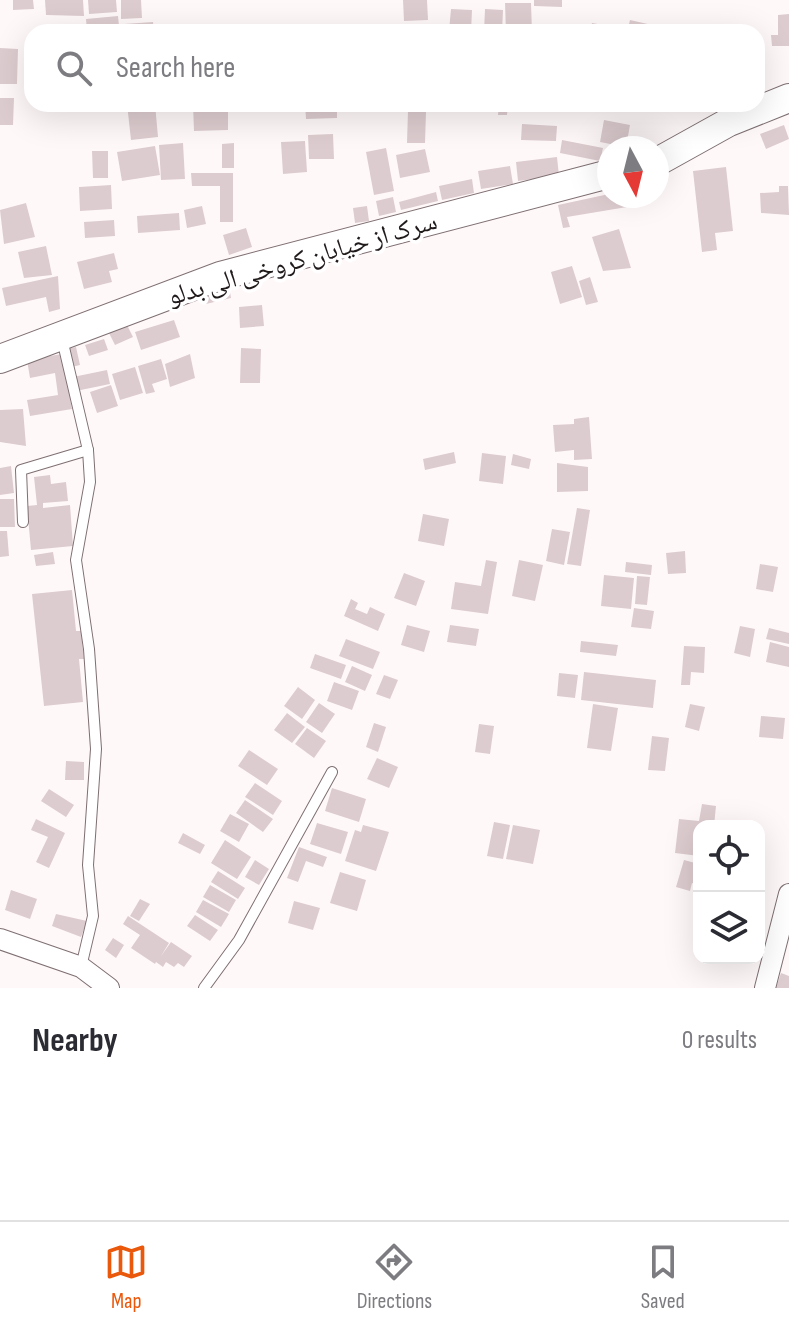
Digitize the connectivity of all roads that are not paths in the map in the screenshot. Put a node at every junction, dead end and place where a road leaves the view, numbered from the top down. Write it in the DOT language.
graph roads {
  1 [pos="789,98"];
  2 [pos="765,108"];
  3 [pos="754,112"];
  4 [pos="669,155"];
  5 [pos="597,177"];
  6 [pos="61,337"];
  7 [pos="0,359"];
  8 [pos="88,450"];
  9 [pos="23,522"];
  10 [pos="332,772"];
  11 [pos="789,894"];
  12 [pos="0,939"];
  13 [pos="81,967"];
  14 [pos="109,988"];
  15 [pos="204,988"];
  16 [pos="765,988"];
  1 -- 2 [label="main road"];
  3 -- 4 [label="main road"];
  5 -- 6 [label="main road, سرک از خیابان کروخی الی بدلو"];
  6 -- 7 [label="main road, سرک از خیابان کروخی الی بدلو"];
  6 -- 8 [label="lane"];
  8 -- 9 [label="lane"];
  8 -- 13 [label="lane"];
  10 -- 15 [label="lane"];
  11 -- 16 [label="street"];
  12 -- 13 [label="street"];
  13 -- 14 [label="street"];
}
